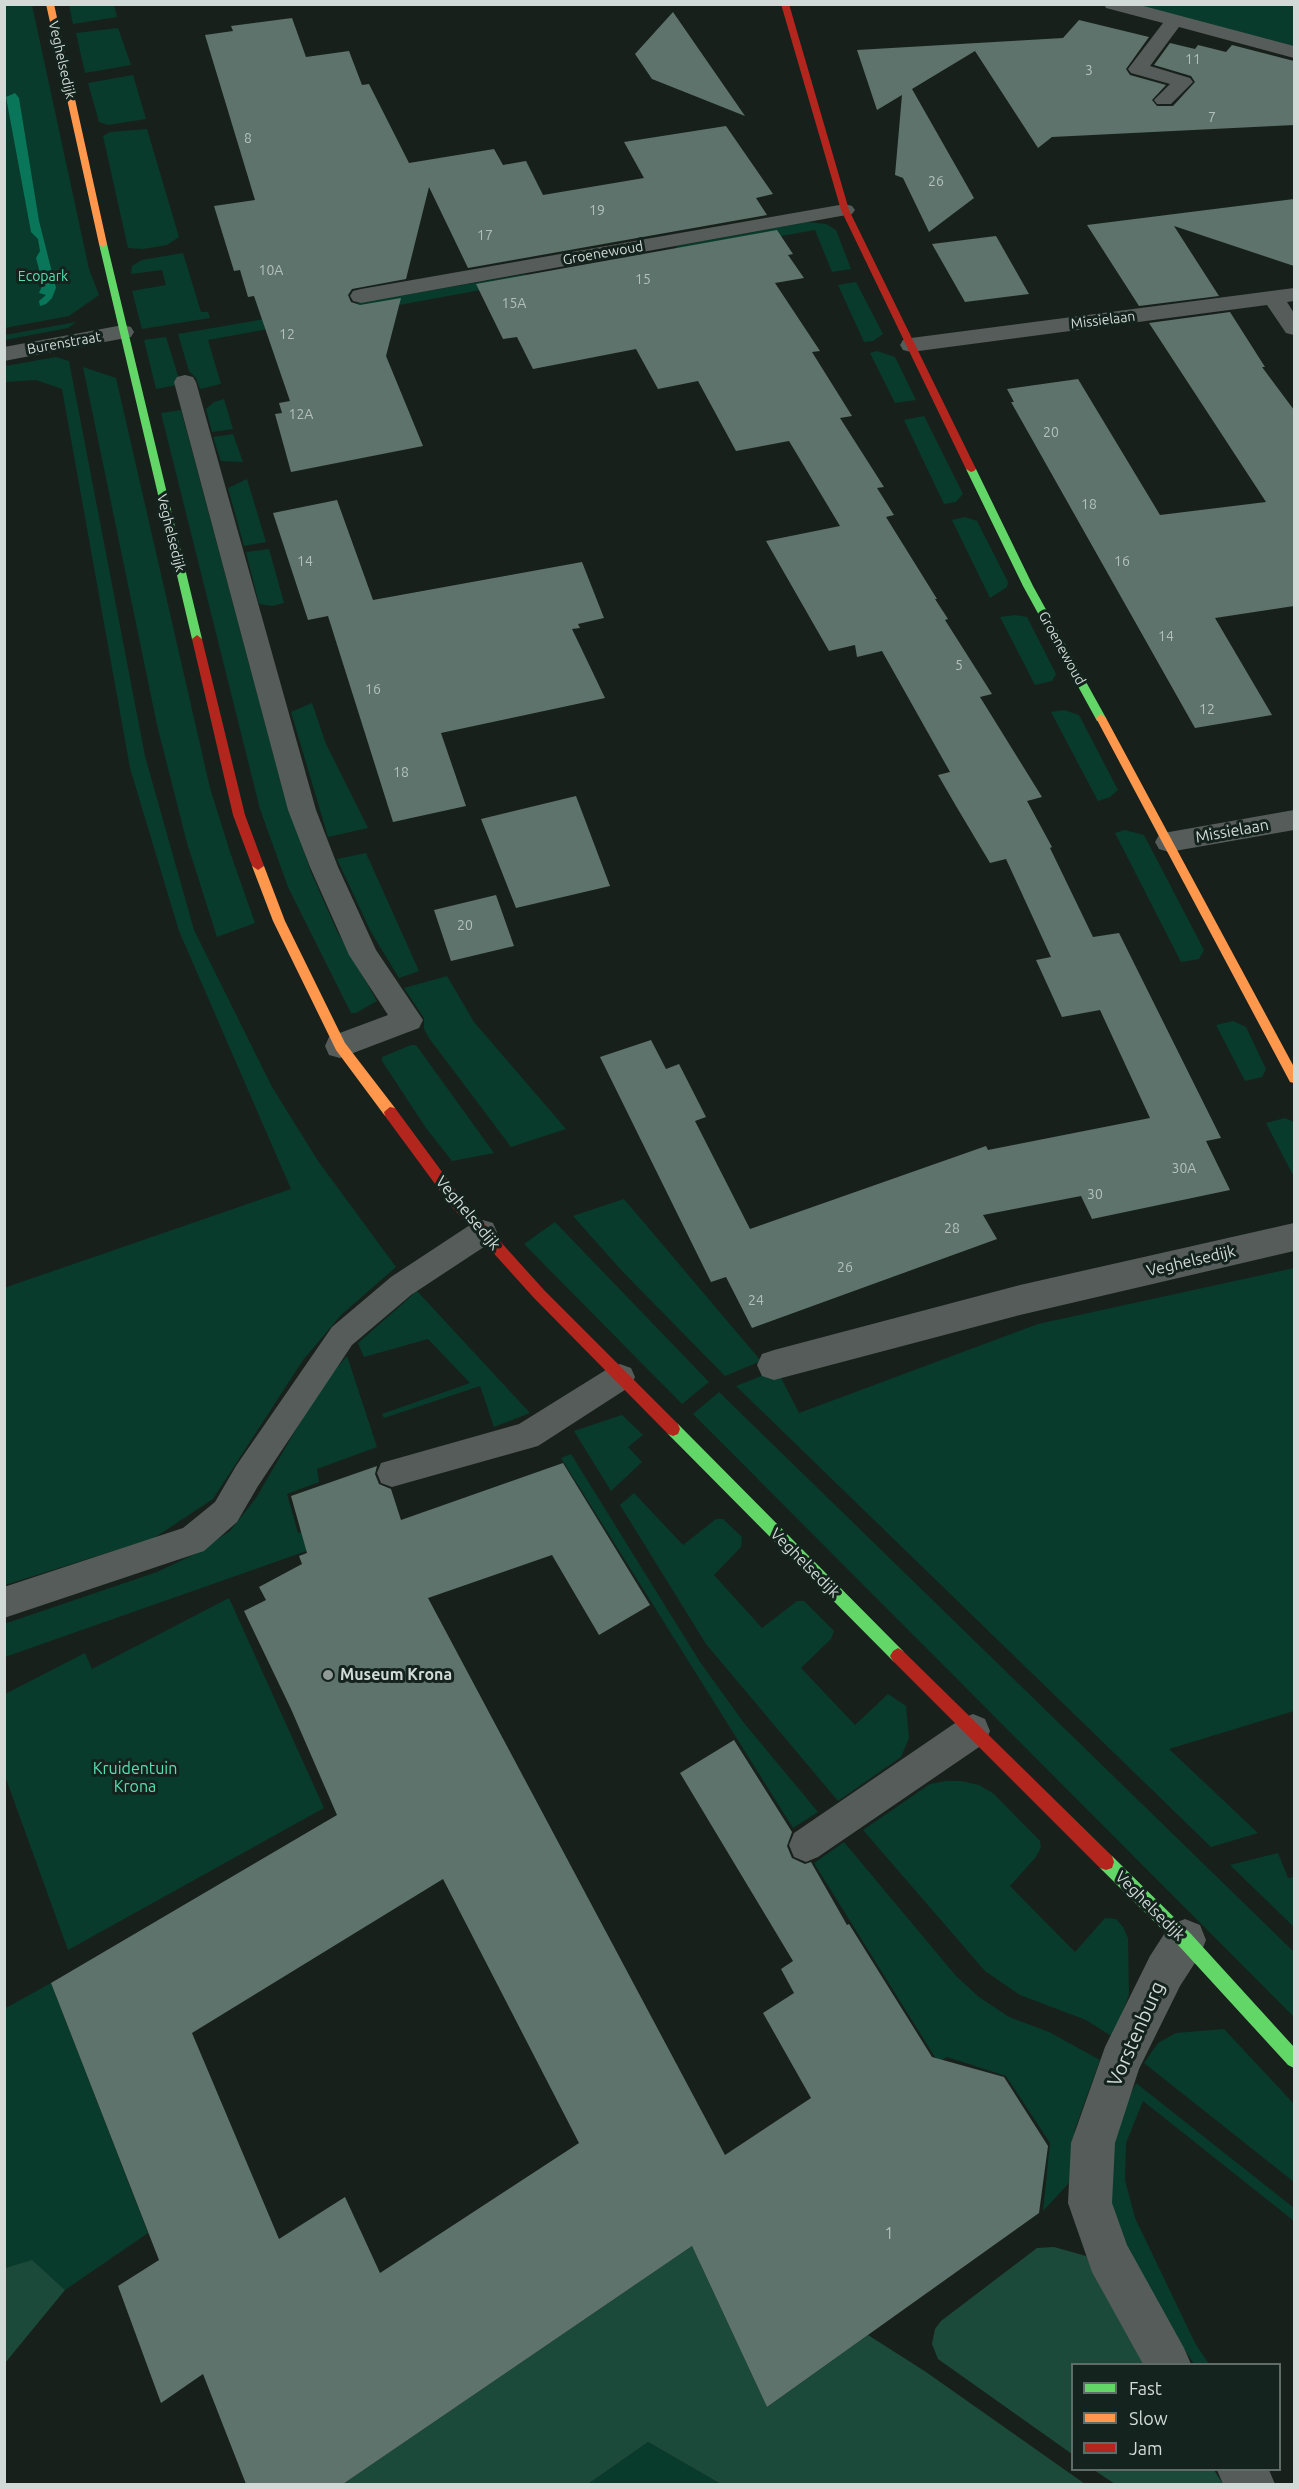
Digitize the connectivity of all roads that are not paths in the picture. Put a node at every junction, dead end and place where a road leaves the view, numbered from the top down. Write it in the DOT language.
graph roads {
  1 [pos="50,4"];
  2 [pos="786,4"];
  3 [pos="1113,4"];
  4 [pos="1174,21"];
  5 [pos="1294,52"];
  6 [pos="1164,100"];
  7 [pos="845,210"];
  8 [pos="361,296"];
  9 [pos="1284,297"];
  10 [pos="1294,328"];
  11 [pos="123,332"];
  12 [pos="911,345"];
  13 [pos="4,354"];
  14 [pos="185,382"];
  15 [pos="1294,820"];
  16 [pos="1169,842"];
  17 [pos="340,1046"];
  18 [pos="1294,1078"];
  19 [pos="483,1232"];
  20 [pos="1294,1237"];
  21 [pos="774,1365"];
  22 [pos="620,1377"];
  23 [pos="392,1473"];
  24 [pos="4,1603"];
  25 [pos="973,1731"];
  26 [pos="806,1845"];
  27 [pos="1185,1940"];
  28 [pos="1294,2059"];
  29 [pos="1167,2363"];
  30 [pos="1242,2471"];
  31 [pos="1251,2484"];
  1 -- 11 [label="street, Veghelsedijk"];
  2 -- 7 [label="street, Groenewoud"];
  3 -- 4 [label="street"];
  4 -- 5 [label="street"];
  4 -- 6 [label="street"];
  7 -- 8 [label="street, Groenewoud"];
  7 -- 12 [label="street, Groenewoud"];
  9 -- 10 [label="street"];
  9 -- 12 [label="street, Missielaan"];
  11 -- 13 [label="street, Burenstraat"];
  11 -- 17 [label="street, Veghelsedijk"];
  12 -- 16 [label="street, Groenewoud"];
  14 -- 17 [label="street"];
  15 -- 16 [label="street, Missielaan"];
  16 -- 18 [label="street, Groenewoud"];
  17 -- 19 [label="street, Veghelsedijk"];
  19 -- 22 [label="street, Veghelsedijk"];
  19 -- 24 [label="lane"];
  20 -- 21 [label="street, Veghelsedijk"];
  22 -- 23 [label="lane"];
  22 -- 25 [label="street, Veghelsedijk"];
  25 -- 26 [label="lane"];
  25 -- 27 [label="street, Veghelsedijk"];
  27 -- 28 [label="street, Veghelsedijk"];
  27 -- 29 [label="street, Vorstenburg"];
  30 -- 31 [label="street"];
}
